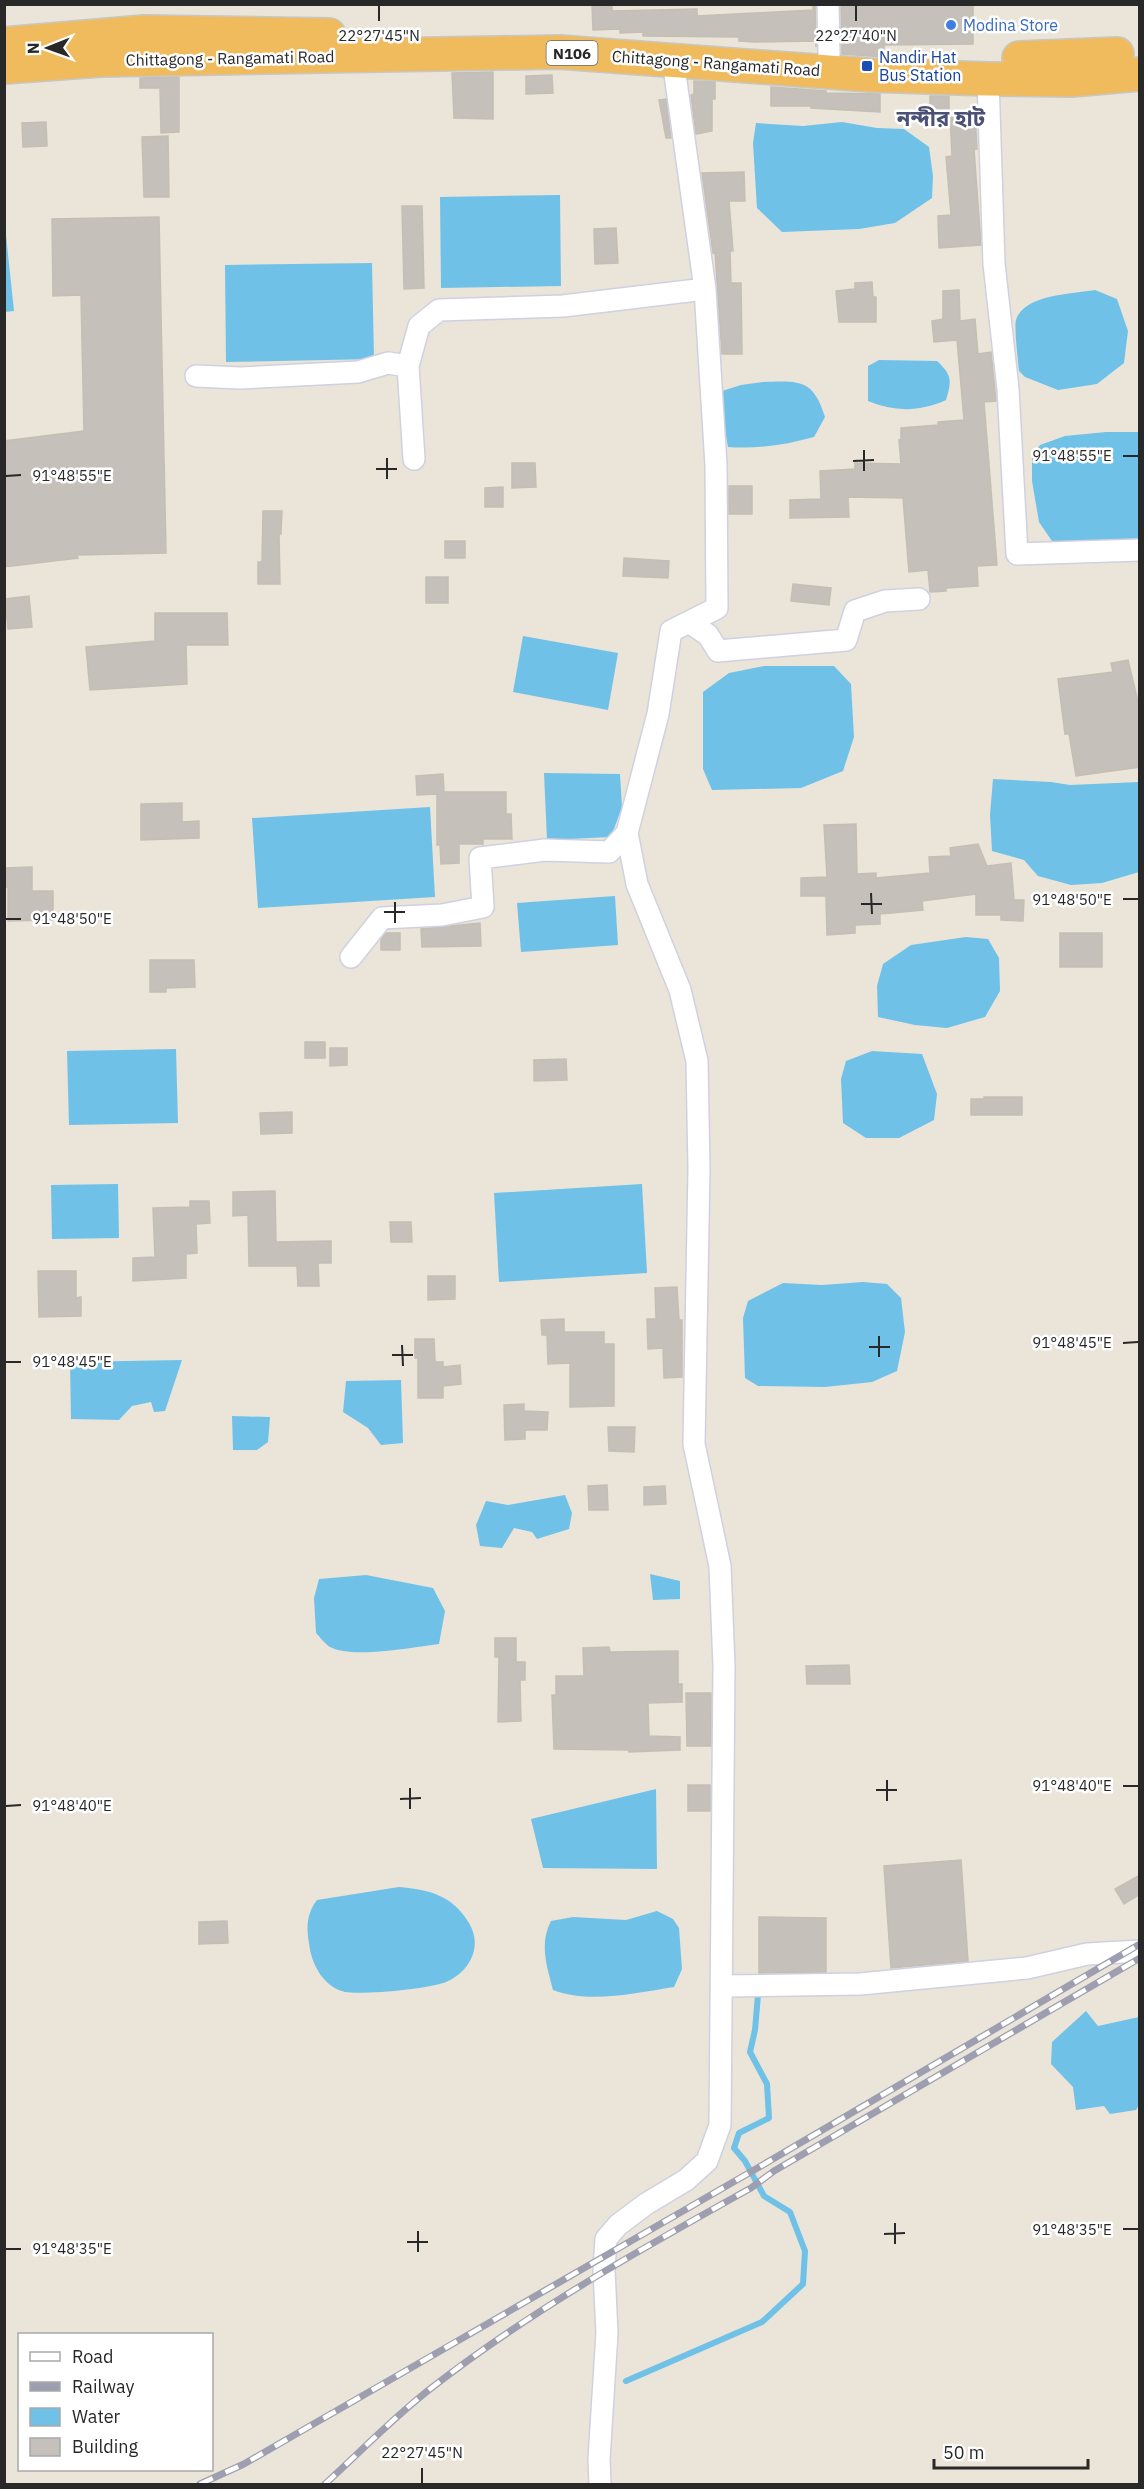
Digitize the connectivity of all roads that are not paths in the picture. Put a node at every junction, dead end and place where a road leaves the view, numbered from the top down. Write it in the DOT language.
graph roads {
  1 [pos="828,4"];
  2 [pos="4,44"];
  3 [pos="1140,52"];
  4 [pos="829,54"];
  5 [pos="673,60"];
  6 [pos="4,67"];
  7 [pos="1140,75"];
  8 [pos="988,80"];
  9 [pos="705,289"];
  10 [pos="408,366"];
  11 [pos="196,376"];
  12 [pos="414,459"];
  13 [pos="1140,550"];
  14 [pos="920,599"];
  15 [pos="689,622"];
  16 [pos="627,833"];
  17 [pos="351,957"];
  18 [pos="1140,1951"];
  19 [pos="722,1986"];
  20 [pos="600,2484"];
  1 -- 4 [label="street"];
  2 -- 4 [label="highway, Chittagong - Rangamati Road / N106"];
  3 -- 4 [label="highway, Chittagong - Rangamati Road / N106"];
  5 -- 6 [label="highway, Chittagong - Rangamati Road / N106"];
  5 -- 8 [label="highway, Chittagong - Rangamati Road / N106"];
  5 -- 9 [label="street"];
  7 -- 8 [label="highway, Chittagong - Rangamati Road / N106"];
  8 -- 13 [label="street"];
  9 -- 10 [label="street"];
  9 -- 15 [label="street"];
  10 -- 11 [label="street"];
  10 -- 12 [label="street"];
  14 -- 15 [label="street"];
  15 -- 16 [label="street"];
  16 -- 17 [label="street"];
  16 -- 19 [label="street"];
  18 -- 19 [label="street"];
  19 -- 20 [label="street"];
}
